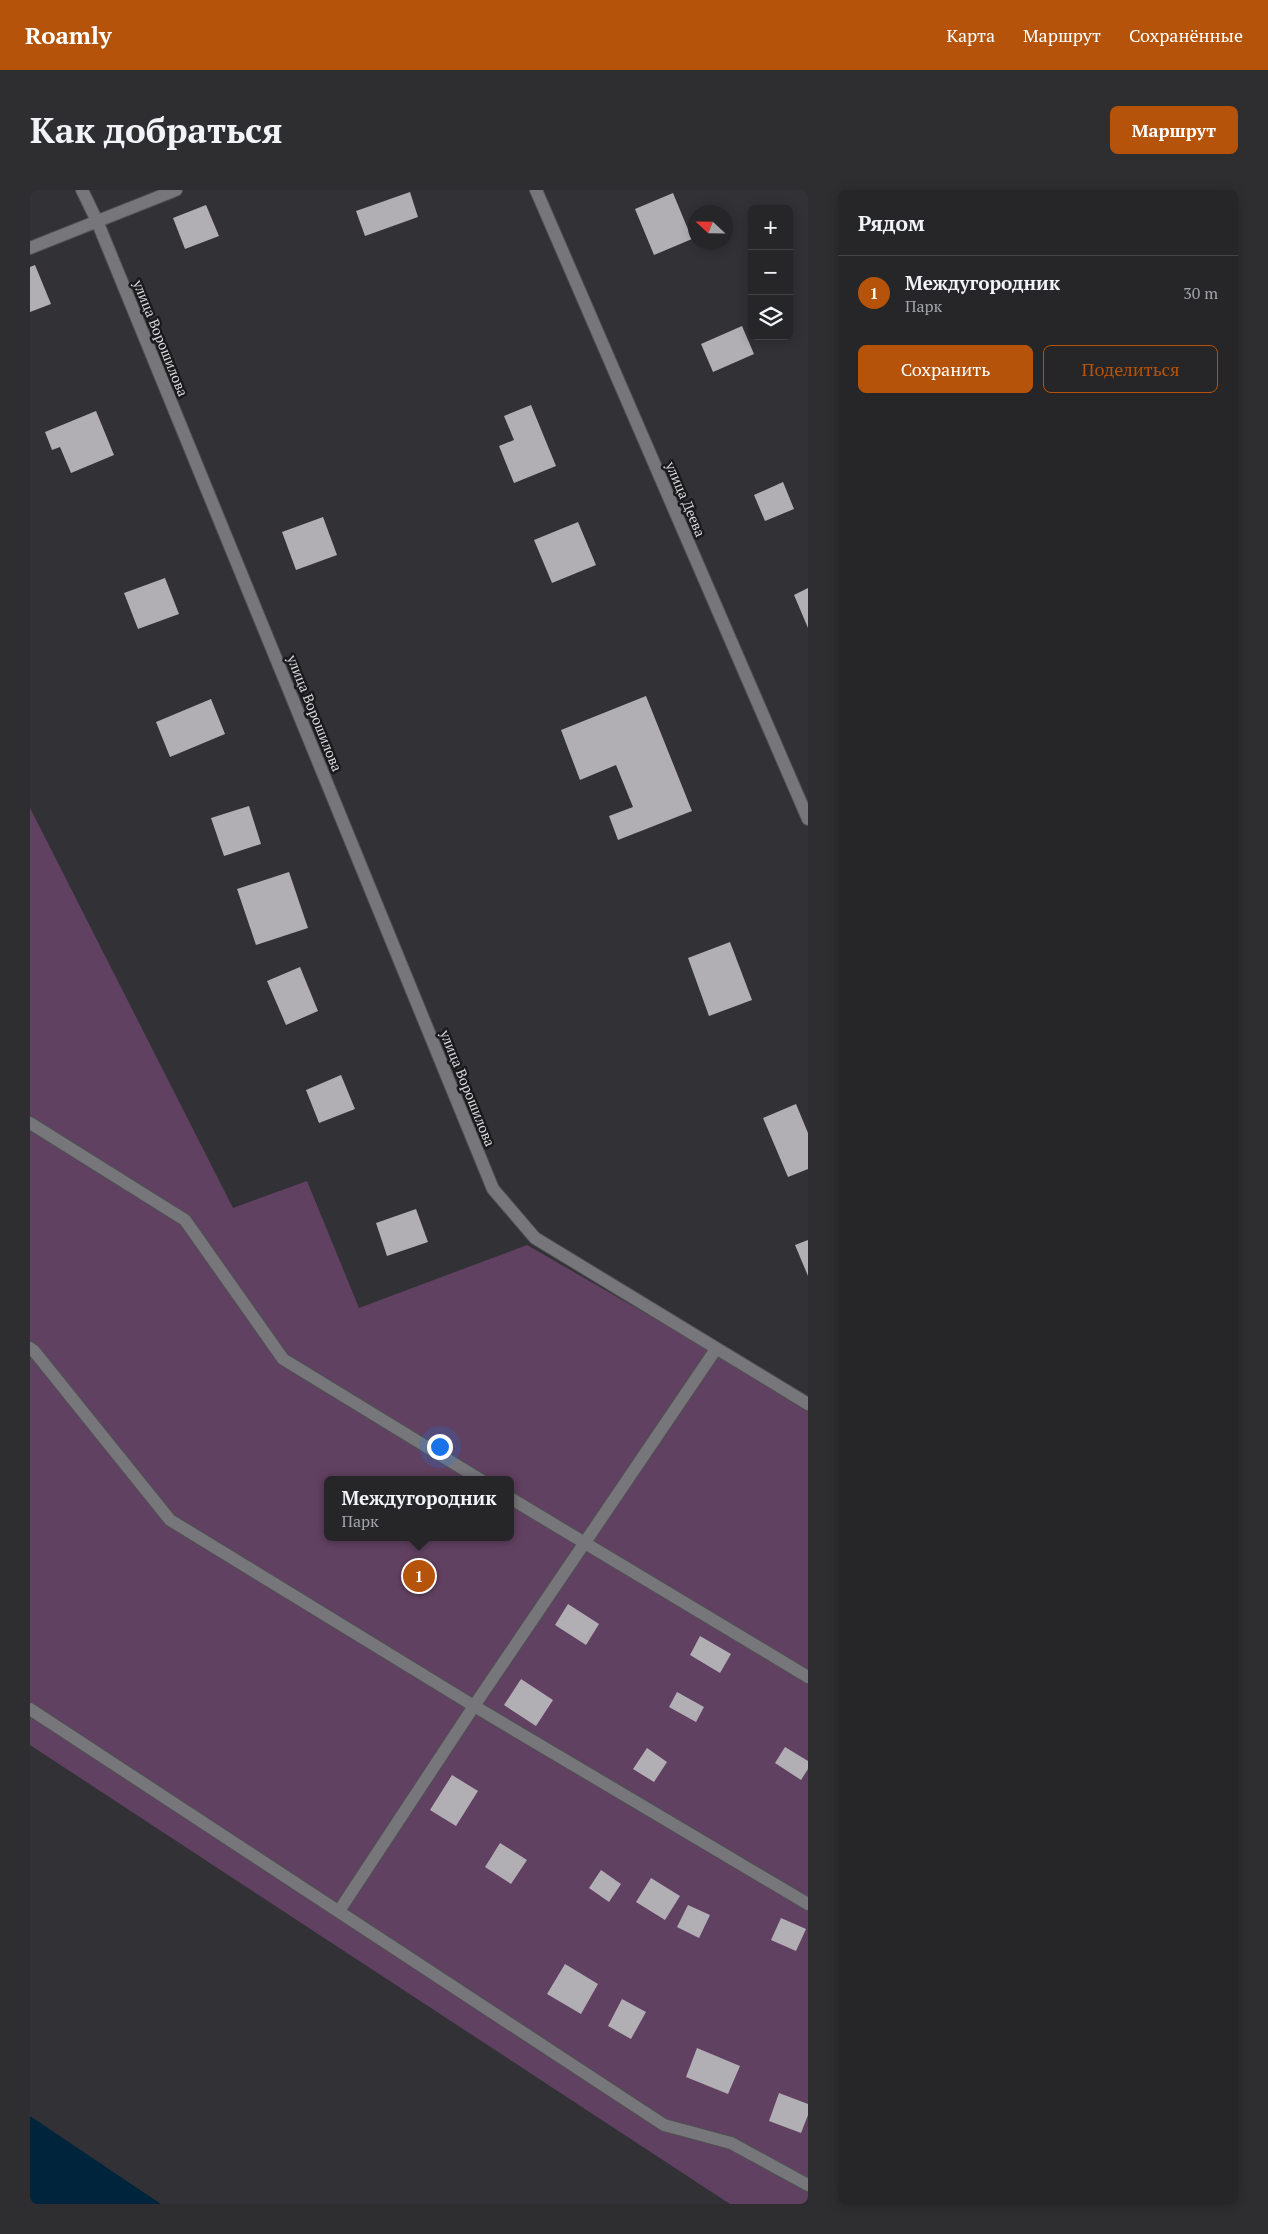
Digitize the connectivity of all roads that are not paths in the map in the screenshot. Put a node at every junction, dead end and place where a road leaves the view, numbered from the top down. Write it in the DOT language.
graph roads {
  1 [pos="82,190"];
  2 [pos="176,190"];
  3 [pos="536,190"];
  4 [pos="97,221"];
  5 [pos="30,248"];
  6 [pos="808,819"];
  7 [pos="30,1123"];
  8 [pos="30,1348"];
  9 [pos="716,1349"];
  10 [pos="808,1404"];
  11 [pos="474,1476"];
  12 [pos="514,1500"];
  13 [pos="585,1543"];
  14 [pos="808,1677"];
  15 [pos="474,1706"];
  16 [pos="30,1708"];
  17 [pos="808,1904"];
  18 [pos="339,1911"];
  19 [pos="808,2185"];
  1 -- 4 [label="street, улица Ворошилова"];
  2 -- 4 [label="street"];
  3 -- 6 [label="street, улица Деева"];
  4 -- 5 [label="street"];
  4 -- 9 [label="street, улица Ворошилова"];
  7 -- 11 [label="street"];
  8 -- 15 [label="street"];
  9 -- 10 [label="street, улица Ворошилова"];
  9 -- 13 [label="street"];
  12 -- 13 [label="street"];
  13 -- 14 [label="street"];
  13 -- 15 [label="street"];
  15 -- 17 [label="street"];
  15 -- 18 [label="street"];
  16 -- 18 [label="street"];
  18 -- 19 [label="street"];
}
